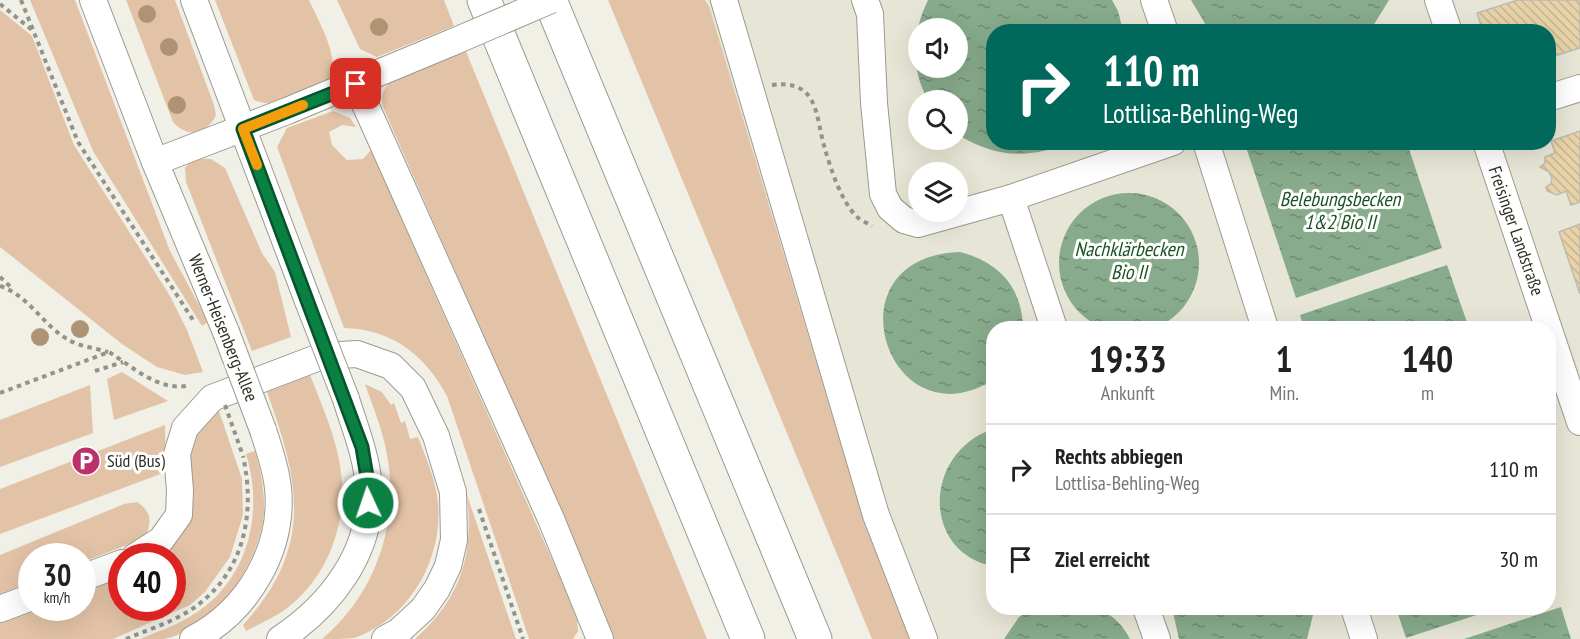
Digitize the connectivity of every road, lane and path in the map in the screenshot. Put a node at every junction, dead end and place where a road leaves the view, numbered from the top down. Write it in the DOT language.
graph roads {
  1 [pos="21,0"];
  2 [pos="93,0"];
  3 [pos="194,0"];
  4 [pos="483,0"];
  5 [pos="551,0"];
  6 [pos="724,0"];
  7 [pos="865,0"];
  8 [pos="1154,0"];
  9 [pos="1438,0"];
  10 [pos="0,4"];
  11 [pos="1162,24"];
  12 [pos="1446,24"];
  13 [pos="33,31"];
  14 [pos="356,84"];
  15 [pos="1580,88"];
  16 [pos="751,91"];
  17 [pos="1556,96"];
  18 [pos="243,129"];
  19 [pos="1150,150"];
  20 [pos="1209,150"];
  21 [pos="1489,150"];
  22 [pos="155,162"];
  23 [pos="1011,198"];
  24 [pos="875,227"];
  25 [pos="0,277"];
  26 [pos="0,286"];
  27 [pos="14,290"];
  28 [pos="1052,321"];
  29 [pos="1263,321"];
  30 [pos="1546,321"];
  31 [pos="198,328"];
  32 [pos="1556,351"];
  33 [pos="109,352"];
  34 [pos="123,361"];
  35 [pos="95,371"];
  36 [pos="200,382"];
  37 [pos="0,393"];
  38 [pos="1580,422"];
  39 [pos="243,456"];
  40 [pos="478,505"];
  41 [pos="156,543"];
  42 [pos="18,602"];
  43 [pos="0,609"];
  44 [pos="1148,615"];
  45 [pos="1356,615"];
  46 [pos="126,639"];
  47 [pos="194,639"];
  48 [pos="279,639"];
  49 [pos="385,639"];
  50 [pos="523,639"];
  51 [pos="600,639"];
  52 [pos="748,639"];
  53 [pos="815,639"];
  54 [pos="924,639"];
  55 [pos="1157,639"];
  56 [pos="1364,639"];
  1 -- 13 [label="path"];
  2 -- 22 [label="street, Werner-Heisenberg-Allee"];
  3 -- 18 [label="street"];
  4 -- 52 [label="highway"];
  5 -- 14 [label="street, bridge"];
  5 -- 53 [label="highway"];
  6 -- 16 [label="street"];
  7 -- 23 [label="street"];
  8 -- 11 [label="street"];
  9 -- 12 [label="street"];
  10 -- 13 [label="path"];
  13 -- 31 [label="path"];
  14 -- 18 [label="street"];
  14 -- 51 [label="street"];
  15 -- 17 [label="street"];
  16 -- 24 [label="path"];
  16 -- 54 [label="street"];
  18 -- 22 [label="street"];
  18 -- 48 [label="street, bridge"];
  19 -- 23 [label="street"];
  20 -- 29 [label="street"];
  21 -- 30 [label="street, Freisinger Landstraße"];
  22 -- 47 [label="street, Werner-Heisenberg-Allee, bridge"];
  23 -- 28 [label="street"];
  25 -- 27 [label="path"];
  26 -- 27 [label="path"];
  27 -- 33 [label="path"];
  32 -- 38 [label="street, Freisinger Landstraße"];
  33 -- 34 [label="path"];
  33 -- 37 [label="path"];
  34 -- 35 [label="path"];
  34 -- 36 [label="path"];
  39 -- 46 [label="path"];
  40 -- 50 [label="path"];
  41 -- 49 [label="street"];
  42 -- 43 [label="street"];
  44 -- 55 [label="street"];
  45 -- 56 [label="street"];
}
